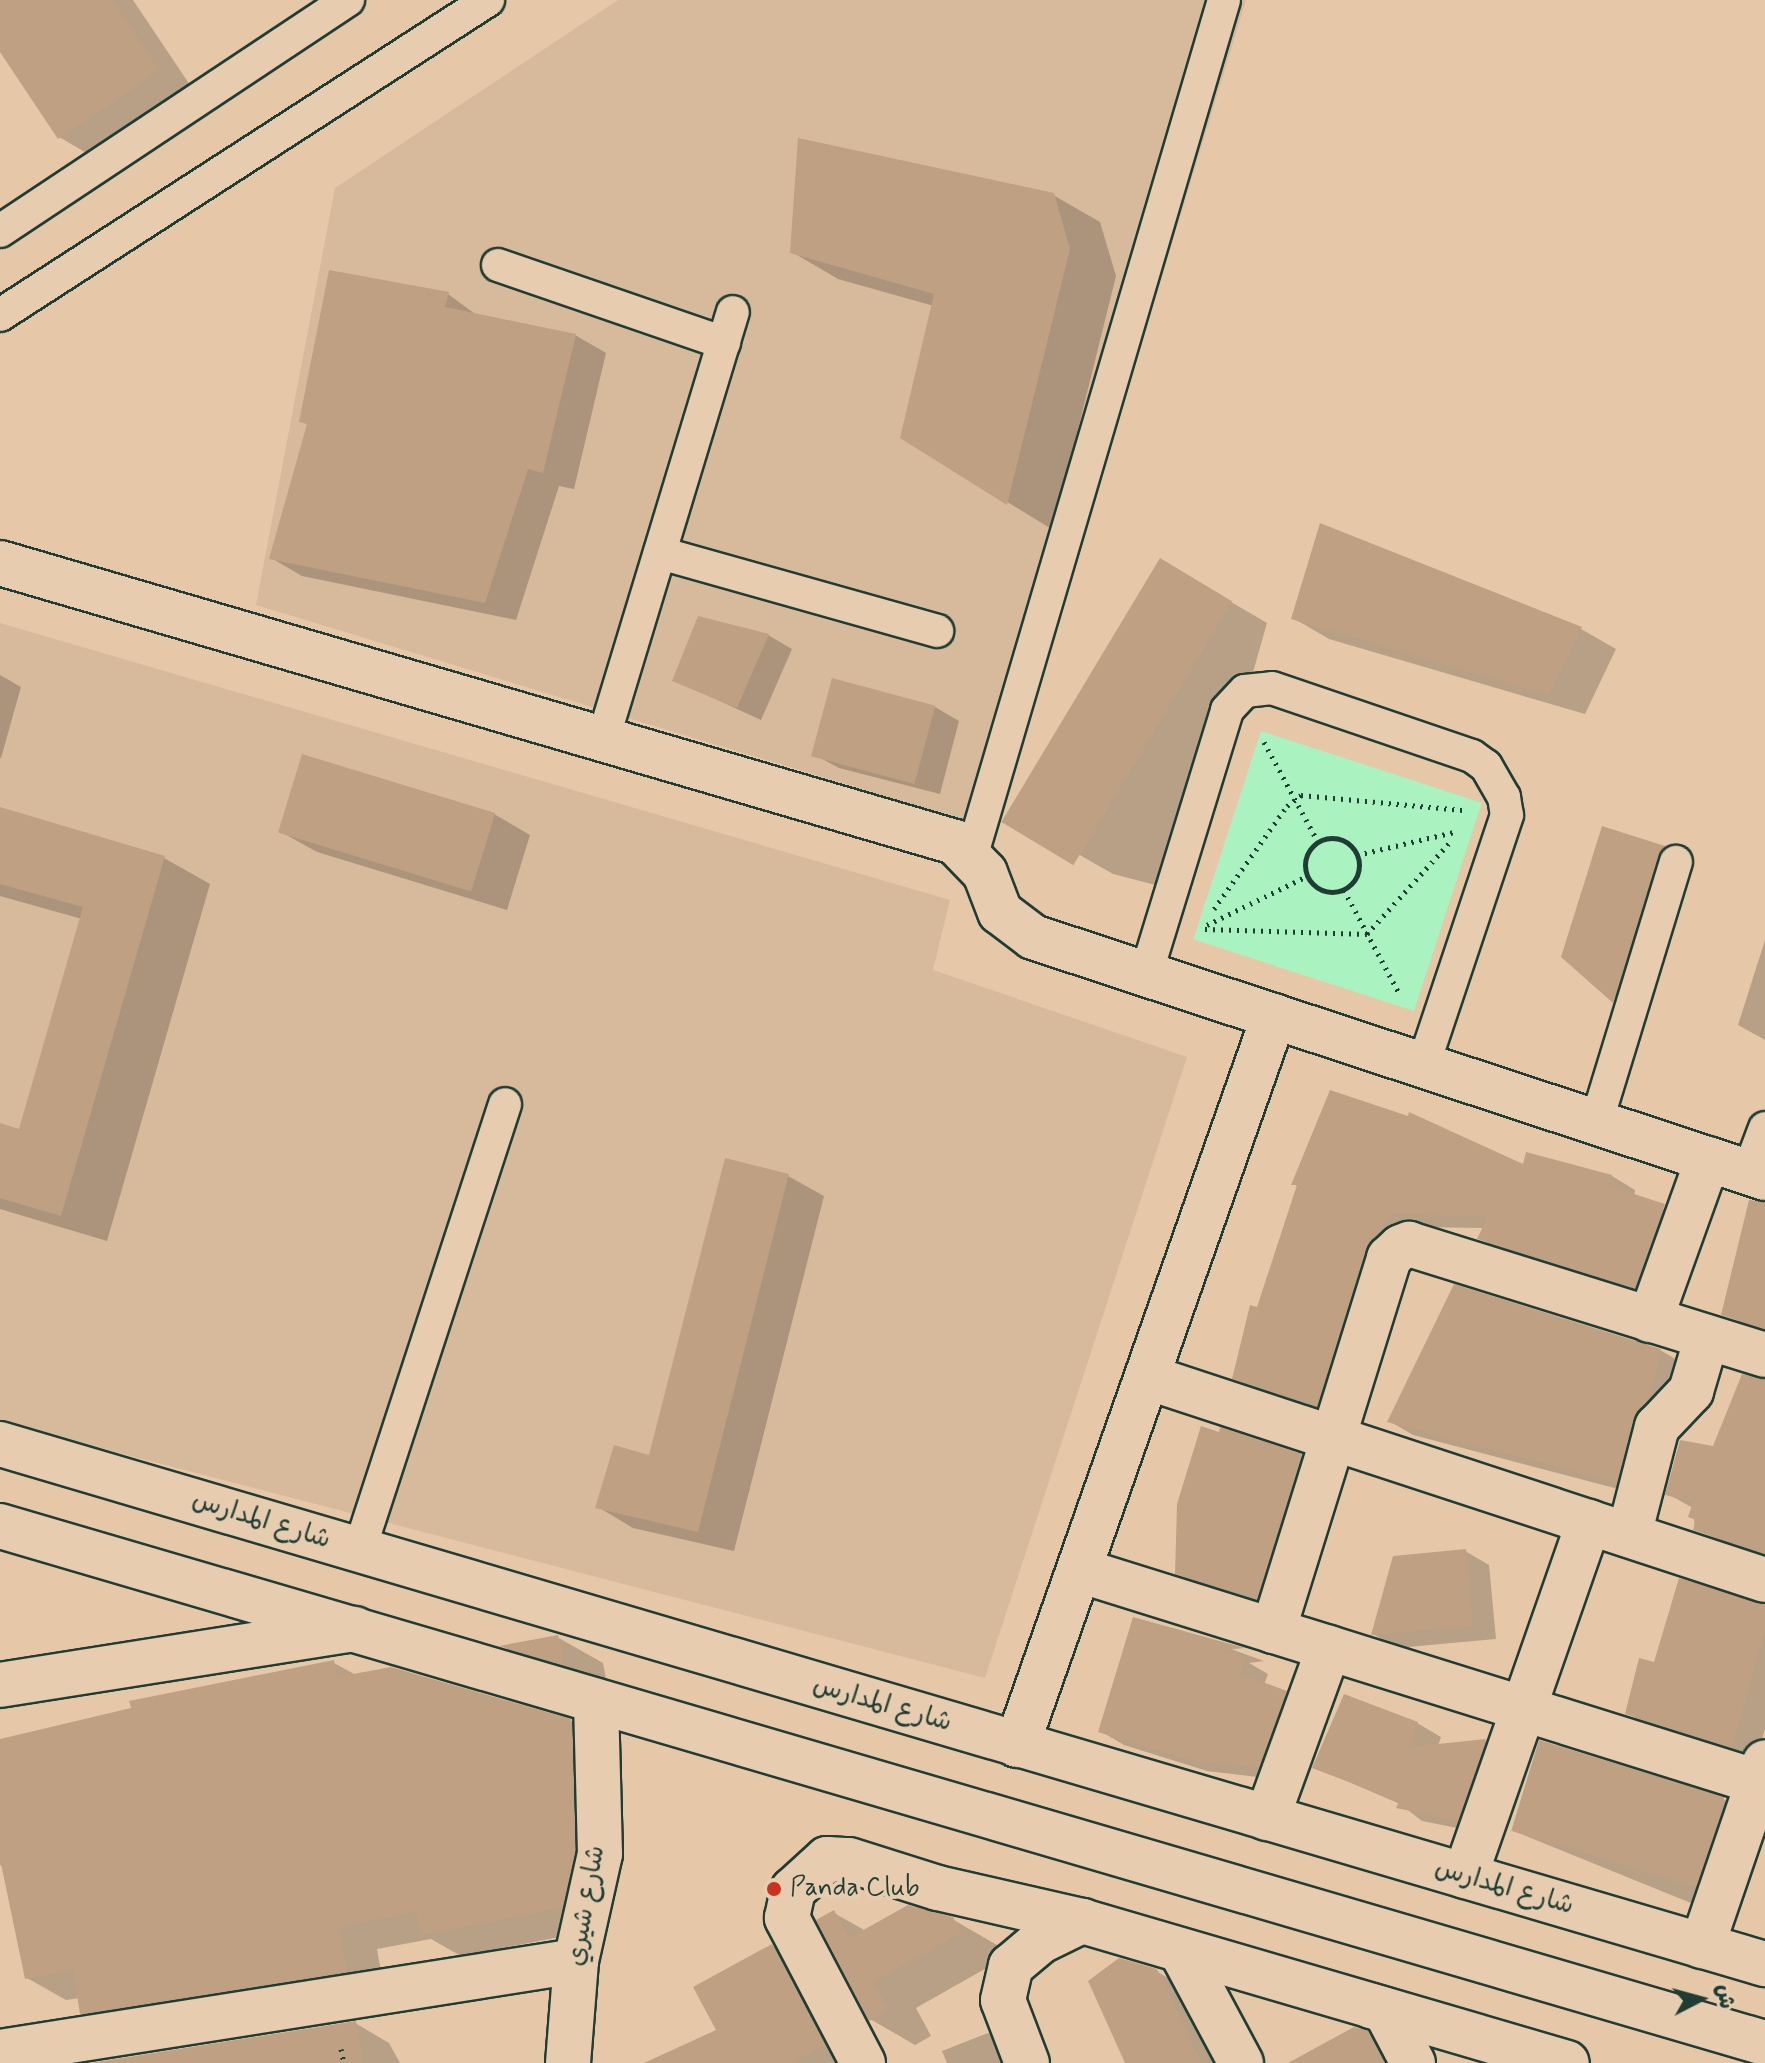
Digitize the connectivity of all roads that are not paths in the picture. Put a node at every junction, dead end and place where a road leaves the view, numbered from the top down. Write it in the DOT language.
graph roads {
  1 [pos="348,0"];
  2 [pos="488,0"];
  3 [pos="1224,0"];
  4 [pos="0,231"];
  5 [pos="498,265"];
  6 [pos="733,312"];
  7 [pos="0,315"];
  8 [pos="724,343"];
  9 [pos="660,553"];
  10 [pos="0,563"];
  11 [pos="937,631"];
  12 [pos="604,736"];
  13 [pos="972,854"];
  14 [pos="1676,862"];
  15 [pos="1146,974"];
  16 [pos="1274,1016"];
  17 [pos="1426,1057"];
  18 [pos="505,1104"];
  19 [pos="1597,1120"];
  20 [pos="1765,1128"];
  21 [pos="1708,1159"];
  22 [pos="1757,1176"];
  23 [pos="1650,1320"];
  24 [pos="1707,1337"];
  25 [pos="1765,1355"];
  26 [pos="1147,1377"];
  27 [pos="1333,1438"];
  28 [pos="0,1444"];
  29 [pos="0,1526"];
  30 [pos="1609,1529"];
  31 [pos="359,1551"];
  32 [pos="1079,1570"];
  33 [pos="1765,1580"];
  34 [pos="355,1629"];
  35 [pos="1273,1631"];
  36 [pos="1329,1648"];
  37 [pos="0,1685"];
  38 [pos="596,1701"];
  39 [pos="1523,1709"];
  40 [pos="1017,1745"];
  41 [pos="1762,1772"];
  42 [pos="1267,1818"];
  43 [pos="1465,1876"];
  44 [pos="1082,1921"];
  45 [pos="1702,1946"];
  46 [pos="1182,1953"];
  47 [pos="576,1961"];
  48 [pos="1765,1964"];
  49 [pos="1371,2006"];
  50 [pos="1765,2043"];
  51 [pos="0,2052"];
  52 [pos="568,2063"];
  53 [pos="863,2063"];
  54 [pos="1027,2063"];
  55 [pos="1241,2063"];
  56 [pos="1413,2063"];
  57 [pos="1567,2063"];
  1 -- 4 [label="lane"];
  2 -- 7 [label="lane"];
  3 -- 13 [label="lane"];
  5 -- 8 [label="lane"];
  6 -- 8 [label="lane"];
  8 -- 9 [label="lane"];
  9 -- 11 [label="lane"];
  9 -- 12 [label="lane"];
  10 -- 12 [label="street"];
  12 -- 13 [label="street"];
  13 -- 15 [label="street"];
  14 -- 19 [label="lane"];
  15 -- 16 [label="street"];
  15 -- 17 [label="lane"];
  16 -- 17 [label="street"];
  16 -- 26 [label="street"];
  17 -- 19 [label="street"];
  18 -- 31 [label="lane"];
  19 -- 21 [label="street"];
  20 -- 22 [label="lane"];
  21 -- 22 [label="street"];
  21 -- 23 [label="street"];
  23 -- 24 [label="street"];
  23 -- 27 [label="street"];
  24 -- 25 [label="street"];
  24 -- 30 [label="street"];
  26 -- 27 [label="street"];
  26 -- 32 [label="street"];
  27 -- 30 [label="street"];
  27 -- 35 [label="street"];
  28 -- 31 [label="street, شارع المدارس"];
  29 -- 34 [label="street"];
  30 -- 33 [label="street"];
  30 -- 39 [label="street"];
  31 -- 40 [label="street, شارع المدارس"];
  32 -- 35 [label="street"];
  32 -- 40 [label="street"];
  34 -- 37 [label="street"];
  34 -- 38 [label="street"];
  35 -- 36 [label="street"];
  36 -- 39 [label="street"];
  36 -- 42 [label="street"];
  38 -- 47 [label="street, شارع شيري"];
  38 -- 50 [label="street"];
  39 -- 41 [label="street"];
  39 -- 43 [label="street"];
  40 -- 42 [label="street, شارع المدارس"];
  41 -- 45 [label="street"];
  42 -- 43 [label="street, شارع المدارس"];
  43 -- 45 [label="street, شارع المدارس"];
  44 -- 46 [label="street"];
  44 -- 53 [label="street"];
  44 -- 54 [label="street"];
  45 -- 48 [label="street, شارع المدارس"];
  46 -- 49 [label="street"];
  46 -- 55 [label="street"];
  47 -- 51 [label="street"];
  47 -- 52 [label="street, شارع شيري"];
  49 -- 56 [label="street"];
  49 -- 57 [label="street"];
}
